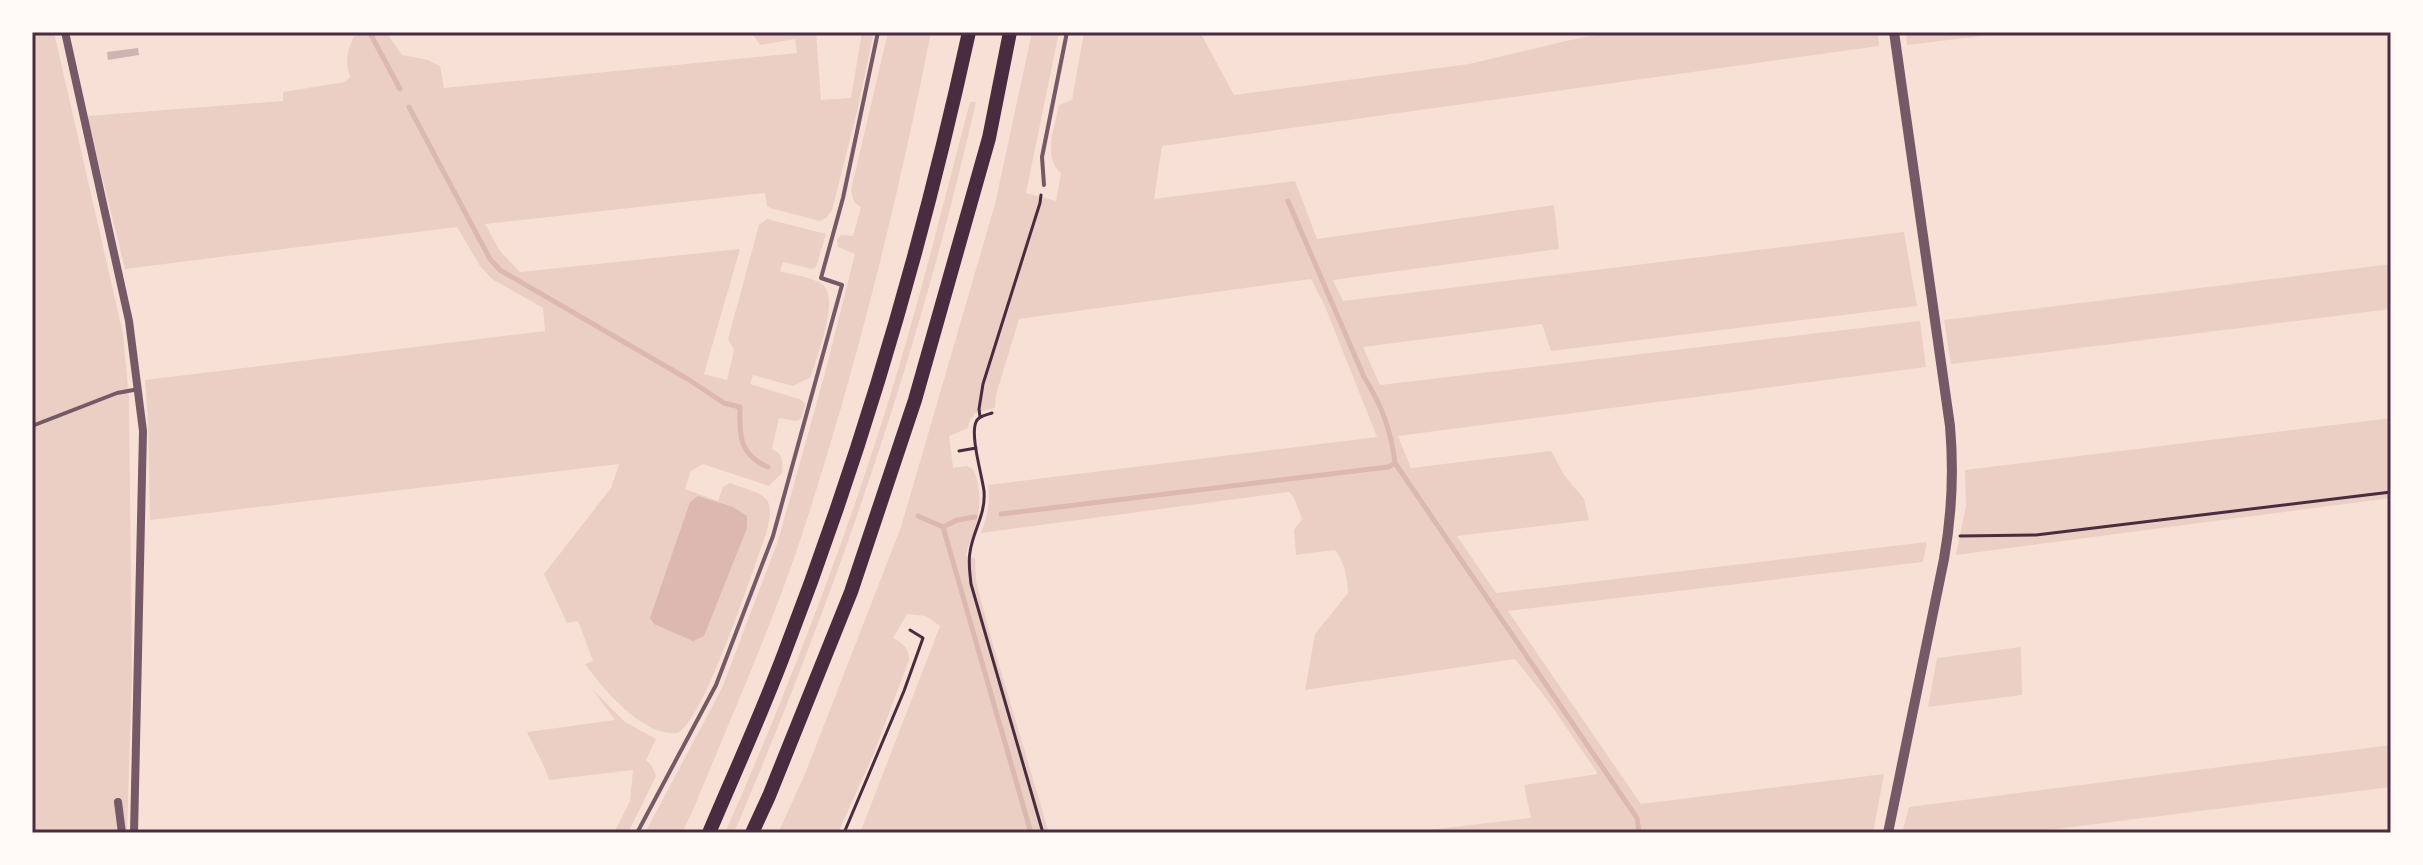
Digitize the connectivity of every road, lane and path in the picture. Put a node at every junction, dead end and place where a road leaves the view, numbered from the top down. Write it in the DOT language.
graph roads {
  1 [pos="65,32"];
  2 [pos="878,32"];
  3 [pos="969,32"];
  4 [pos="1010,32"];
  5 [pos="1067,32"];
  6 [pos="1894,32"];
  7 [pos="1044,185"];
  8 [pos="139,389"];
  9 [pos="992,413"];
  10 [pos="980,417"];
  11 [pos="32,426"];
  12 [pos="976,448"];
  13 [pos="959,451"];
  14 [pos="2391,492"];
  15 [pos="1948,536"];
  16 [pos="910,630"];
  17 [pos="118,802"];
  18 [pos="122,833"];
  19 [pos="134,833"];
  20 [pos="637,833"];
  21 [pos="709,833"];
  22 [pos="752,833"];
  23 [pos="844,833"];
  24 [pos="1043,833"];
  25 [pos="1888,833"];
  1 -- 8 [label="street"];
  2 -- 20 [label="lane"];
  3 -- 21 [label="highway"];
  4 -- 22 [label="highway"];
  5 -- 7 [label="lane"];
  6 -- 15 [label="street"];
  7 -- 10 [label="path"];
  8 -- 11 [label="lane"];
  8 -- 19 [label="street"];
  9 -- 10 [label="path"];
  10 -- 12 [label="path"];
  12 -- 13 [label="path"];
  12 -- 24 [label="path"];
  14 -- 15 [label="path"];
  15 -- 25 [label="street"];
  16 -- 23 [label="path"];
  17 -- 18 [label="street"];
}
